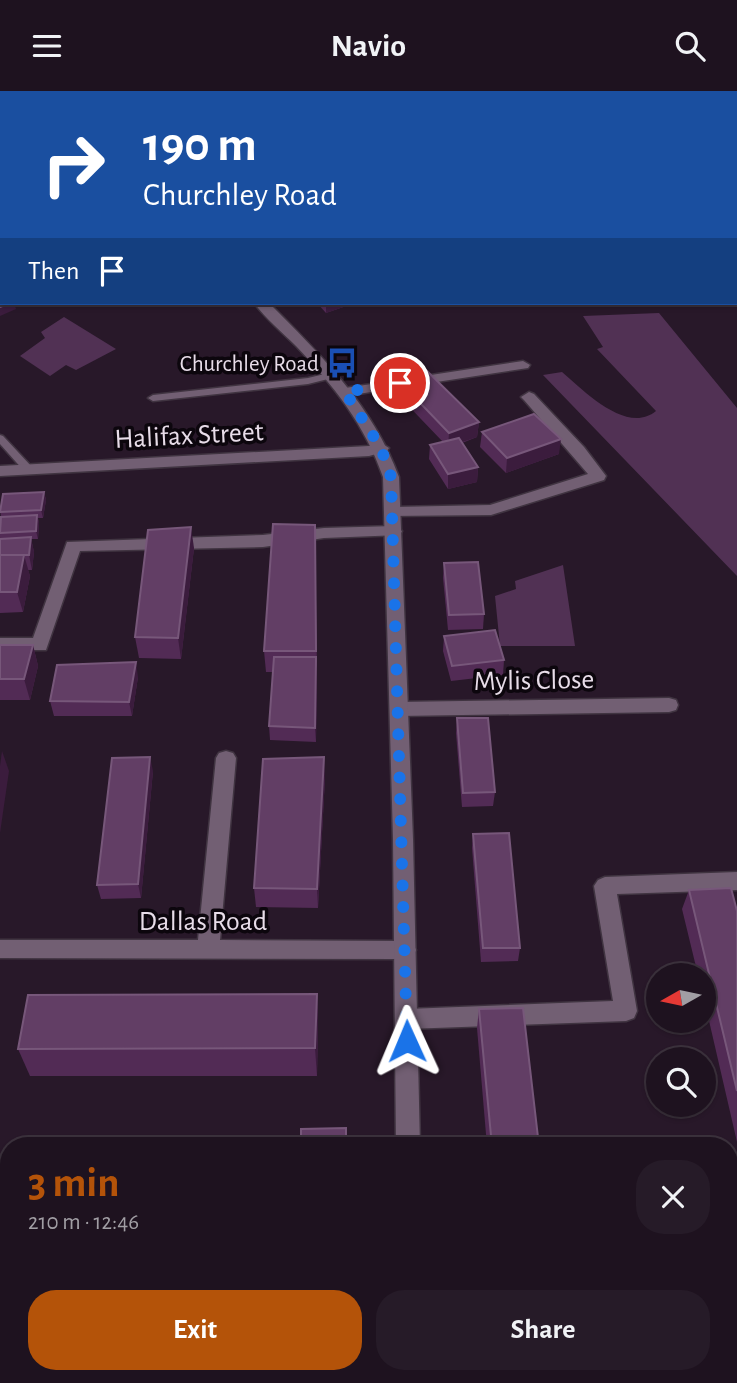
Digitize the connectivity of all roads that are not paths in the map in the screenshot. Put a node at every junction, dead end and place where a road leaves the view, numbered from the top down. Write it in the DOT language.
graph roads {
  1 [pos="263,305"];
  2 [pos="523,365"];
  3 [pos="332,375"];
  4 [pos="345,392"];
  5 [pos="529,397"];
  6 [pos="153,398"];
  7 [pos="0,438"];
  8 [pos="381,448"];
  9 [pos="28,469"];
  10 [pos="0,471"];
  11 [pos="394,522"];
  12 [pos="0,644"];
  13 [pos="669,705"];
  14 [pos="399,709"];
  15 [pos="226,758"];
  16 [pos="737,881"];
  17 [pos="0,949"];
  18 [pos="208,949"];
  19 [pos="405,950"];
  20 [pos="407,1019"];
  21 [pos="408,1137"];
  1 -- 3 [label="street"];
  2 -- 4 [label="street"];
  3 -- 4 [label="street"];
  3 -- 6 [label="lane"];
  4 -- 8 [label="street"];
  5 -- 11 [label="street"];
  7 -- 9 [label="lane"];
  8 -- 9 [label="street, Halifax Street"];
  8 -- 11 [label="street"];
  9 -- 10 [label="street, Halifax Street"];
  11 -- 12 [label="street"];
  11 -- 14 [label="street"];
  13 -- 14 [label="street, Mylis Close"];
  14 -- 19 [label="street"];
  15 -- 18 [label="street"];
  16 -- 20 [label="street"];
  17 -- 18 [label="street, Dallas Road"];
  18 -- 19 [label="street, Dallas Road"];
  19 -- 20 [label="street"];
  20 -- 21 [label="street"];
}
